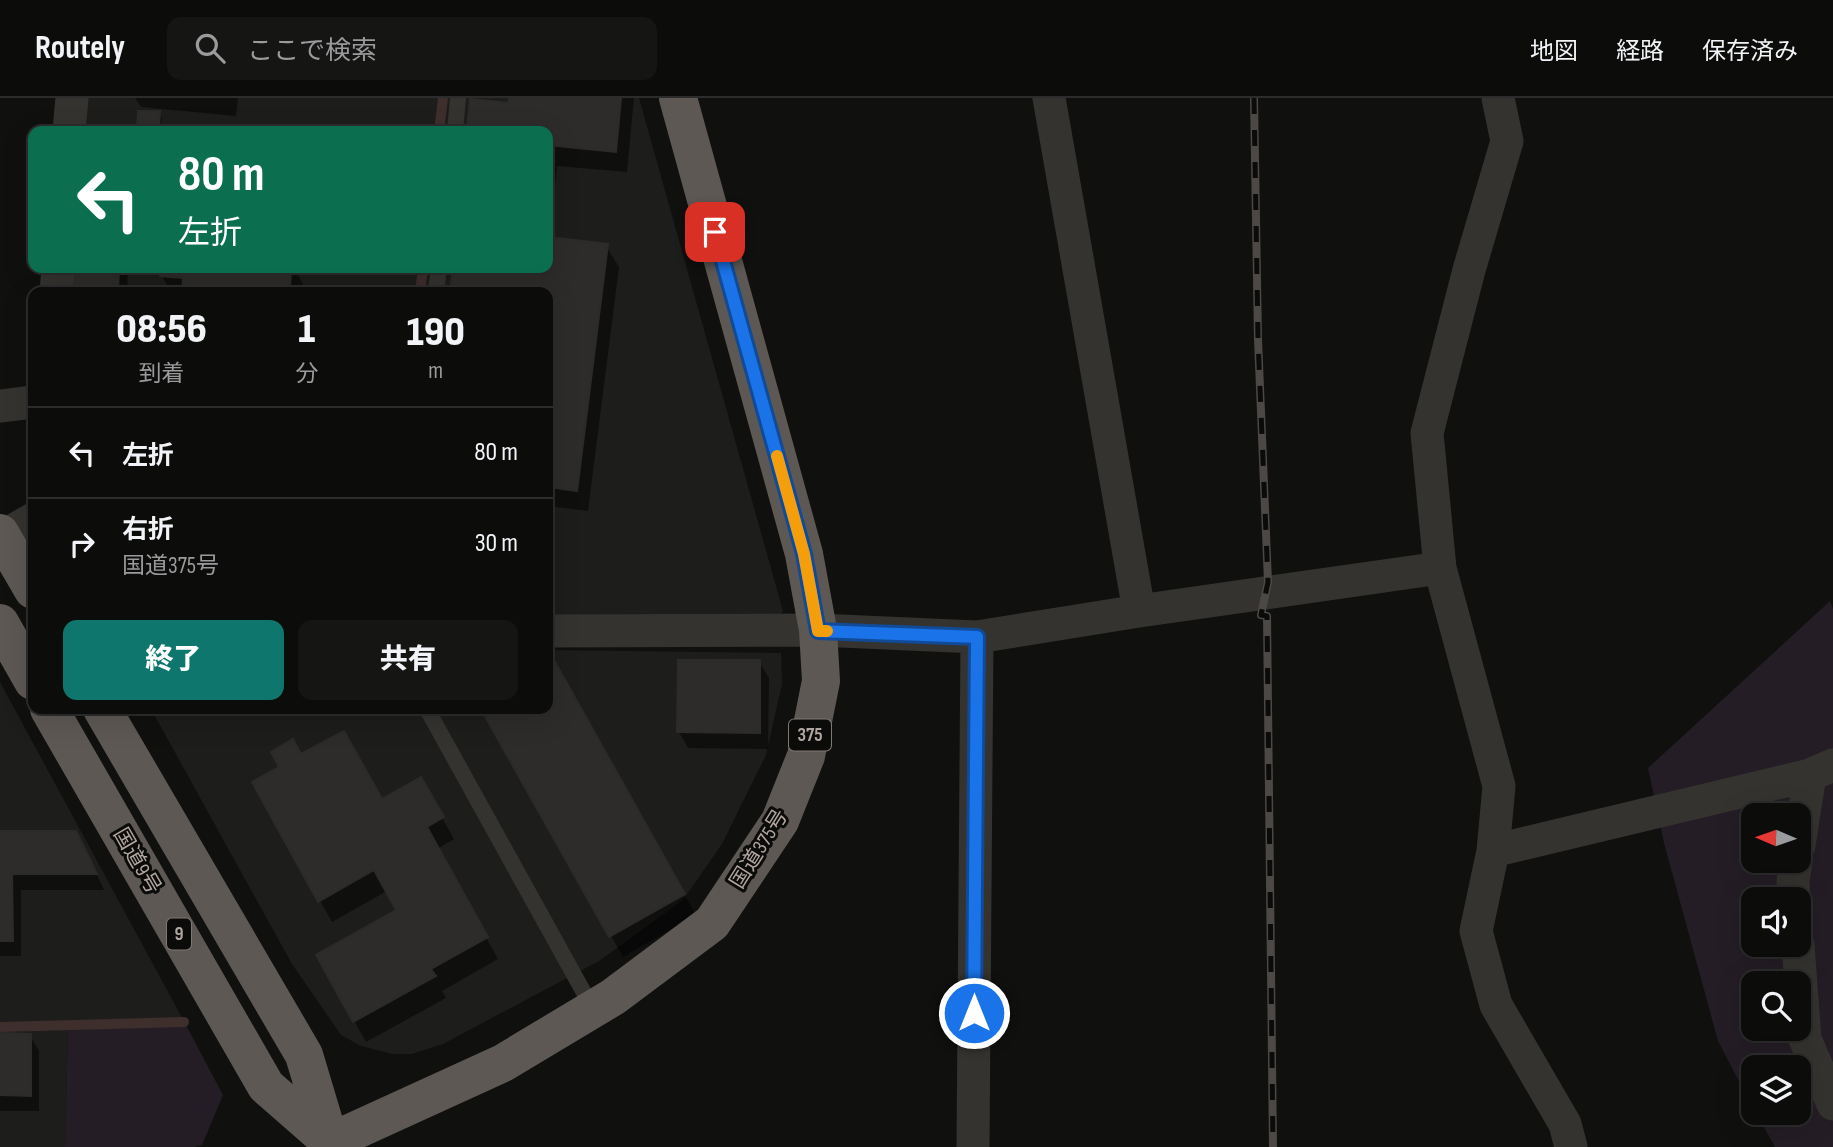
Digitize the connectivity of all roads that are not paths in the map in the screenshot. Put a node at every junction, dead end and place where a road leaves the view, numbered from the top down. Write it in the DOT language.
graph roads {
  1 [pos="72,98"];
  2 [pos="458,98"];
  3 [pos="678,98"];
  4 [pos="1049,98"];
  5 [pos="1498,98"];
  6 [pos="69,126"];
  7 [pos="455,126"];
  8 [pos="28,402"];
  9 [pos="0,405"];
  10 [pos="9,532"];
  11 [pos="1440,568"];
  12 [pos="28,578"];
  13 [pos="1139,611"];
  14 [pos="0,623"];
  15 [pos="553,631"];
  16 [pos="818,631"];
  17 [pos="977,637"];
  18 [pos="28,672"];
  19 [pos="52,714"];
  20 [pos="105,714"];
  21 [pos="430,714"];
  22 [pos="1822,770"];
  23 [pos="1811,806"];
  24 [pos="1493,851"];
  25 [pos="1799,957"];
  26 [pos="593,1009"];
  27 [pos="1833,1104"];
  28 [pos="331,1144"];
  29 [pos="973,1147"];
  30 [pos="1571,1147"];
  1 -- 6 [label="street"];
  2 -- 7 [label="lane"];
  3 -- 16 [label="highway, 国道375号 / 375"];
  4 -- 13 [label="street"];
  5 -- 11 [label="street"];
  8 -- 9 [label="street"];
  10 -- 12 [label="highway"];
  11 -- 13 [label="street"];
  11 -- 24 [label="street"];
  13 -- 17 [label="street"];
  14 -- 18 [label="highway"];
  15 -- 16 [label="street"];
  16 -- 17 [label="street"];
  16 -- 26 [label="highway, 国道375号 / 375"];
  17 -- 29 [label="street"];
  19 -- 28 [label="highway, 国道9号 / 9"];
  20 -- 28 [label="highway, 9"];
  21 -- 26 [label="lane"];
  22 -- 23 [label="street"];
  22 -- 24 [label="street"];
  24 -- 30 [label="street"];
  25 -- 27 [label="street"];
  26 -- 28 [label="highway, 国道375号 / 375"];
}
